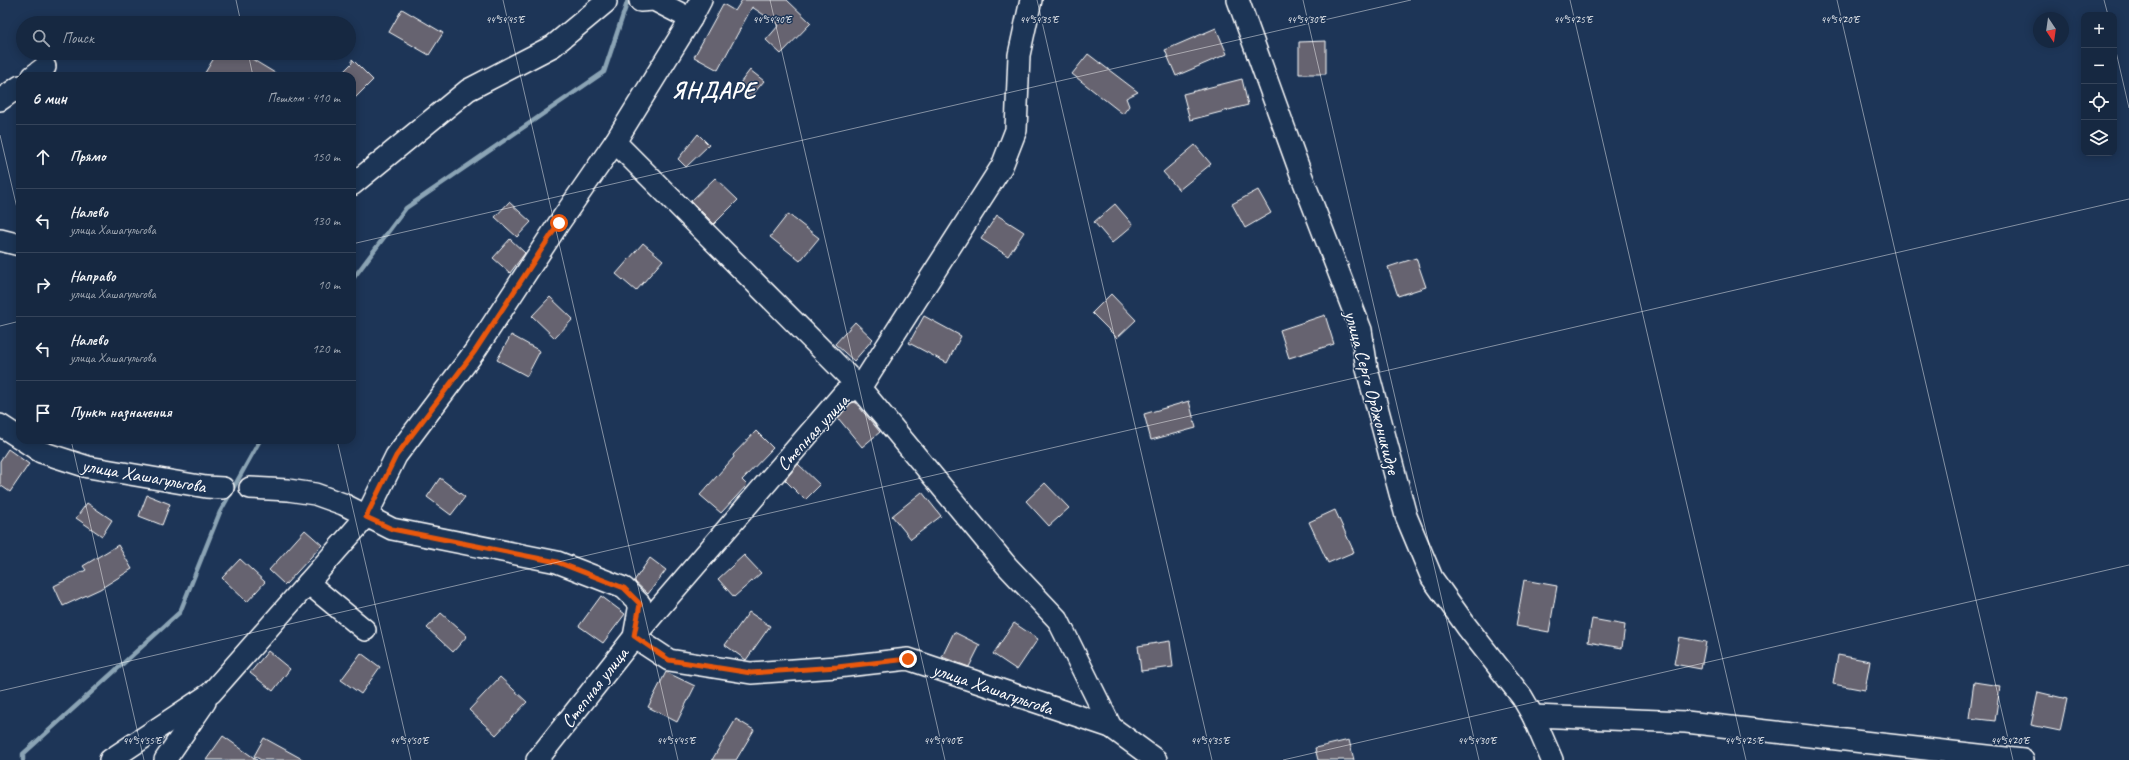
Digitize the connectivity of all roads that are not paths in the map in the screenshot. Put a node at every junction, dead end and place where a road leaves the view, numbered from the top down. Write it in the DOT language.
graph roads {
  1 [pos="701,0"];
  2 [pos="1031,0"];
  3 [pos="1238,0"];
  4 [pos="608,1"];
  5 [pos="640,1"];
  6 [pos="691,19"];
  7 [pos="16,89"];
  8 [pos="0,100"];
  9 [pos="615,142"];
  10 [pos="356,182"];
  11 [pos="0,240"];
  12 [pos="16,244"];
  13 [pos="860,388"];
  14 [pos="0,425"];
  15 [pos="16,435"];
  16 [pos="28,444"];
  17 [pos="223,488"];
  18 [pos="250,488"];
  19 [pos="366,517"];
  20 [pos="308,583"];
  21 [pos="365,630"];
  22 [pos="634,636"];
  23 [pos="210,693"];
  24 [pos="1533,716"];
  25 [pos="1110,727"];
  26 [pos="123,757"];
  27 [pos="165,760"];
  28 [pos="537,760"];
  29 [pos="1156,760"];
  30 [pos="1552,760"];
  31 [pos="2023,760"];
  1 -- 6 [label="street"];
  2 -- 13 [label="street, Степная улица"];
  3 -- 24 [label="street, улица Серго Орджоникидзе"];
  4 -- 10 [label="street"];
  5 -- 6 [label="street"];
  6 -- 9 [label="street"];
  7 -- 8 [label="street"];
  9 -- 13 [label="street"];
  9 -- 19 [label="street"];
  11 -- 12 [label="street"];
  13 -- 22 [label="street, Степная улица"];
  13 -- 25 [label="street"];
  14 -- 15 [label="street"];
  16 -- 17 [label="street, улица Хашагульгова"];
  18 -- 19 [label="street"];
  19 -- 20 [label="street"];
  19 -- 22 [label="street"];
  20 -- 21 [label="street"];
  20 -- 23 [label="street"];
  22 -- 25 [label="street, улица Хашагульгова"];
  22 -- 28 [label="street, Степная улица"];
  23 -- 26 [label="street"];
  23 -- 27 [label="street"];
  24 -- 30 [label="street, улица Серго Орджоникидзе"];
  24 -- 31 [label="street"];
  25 -- 29 [label="street"];
}
